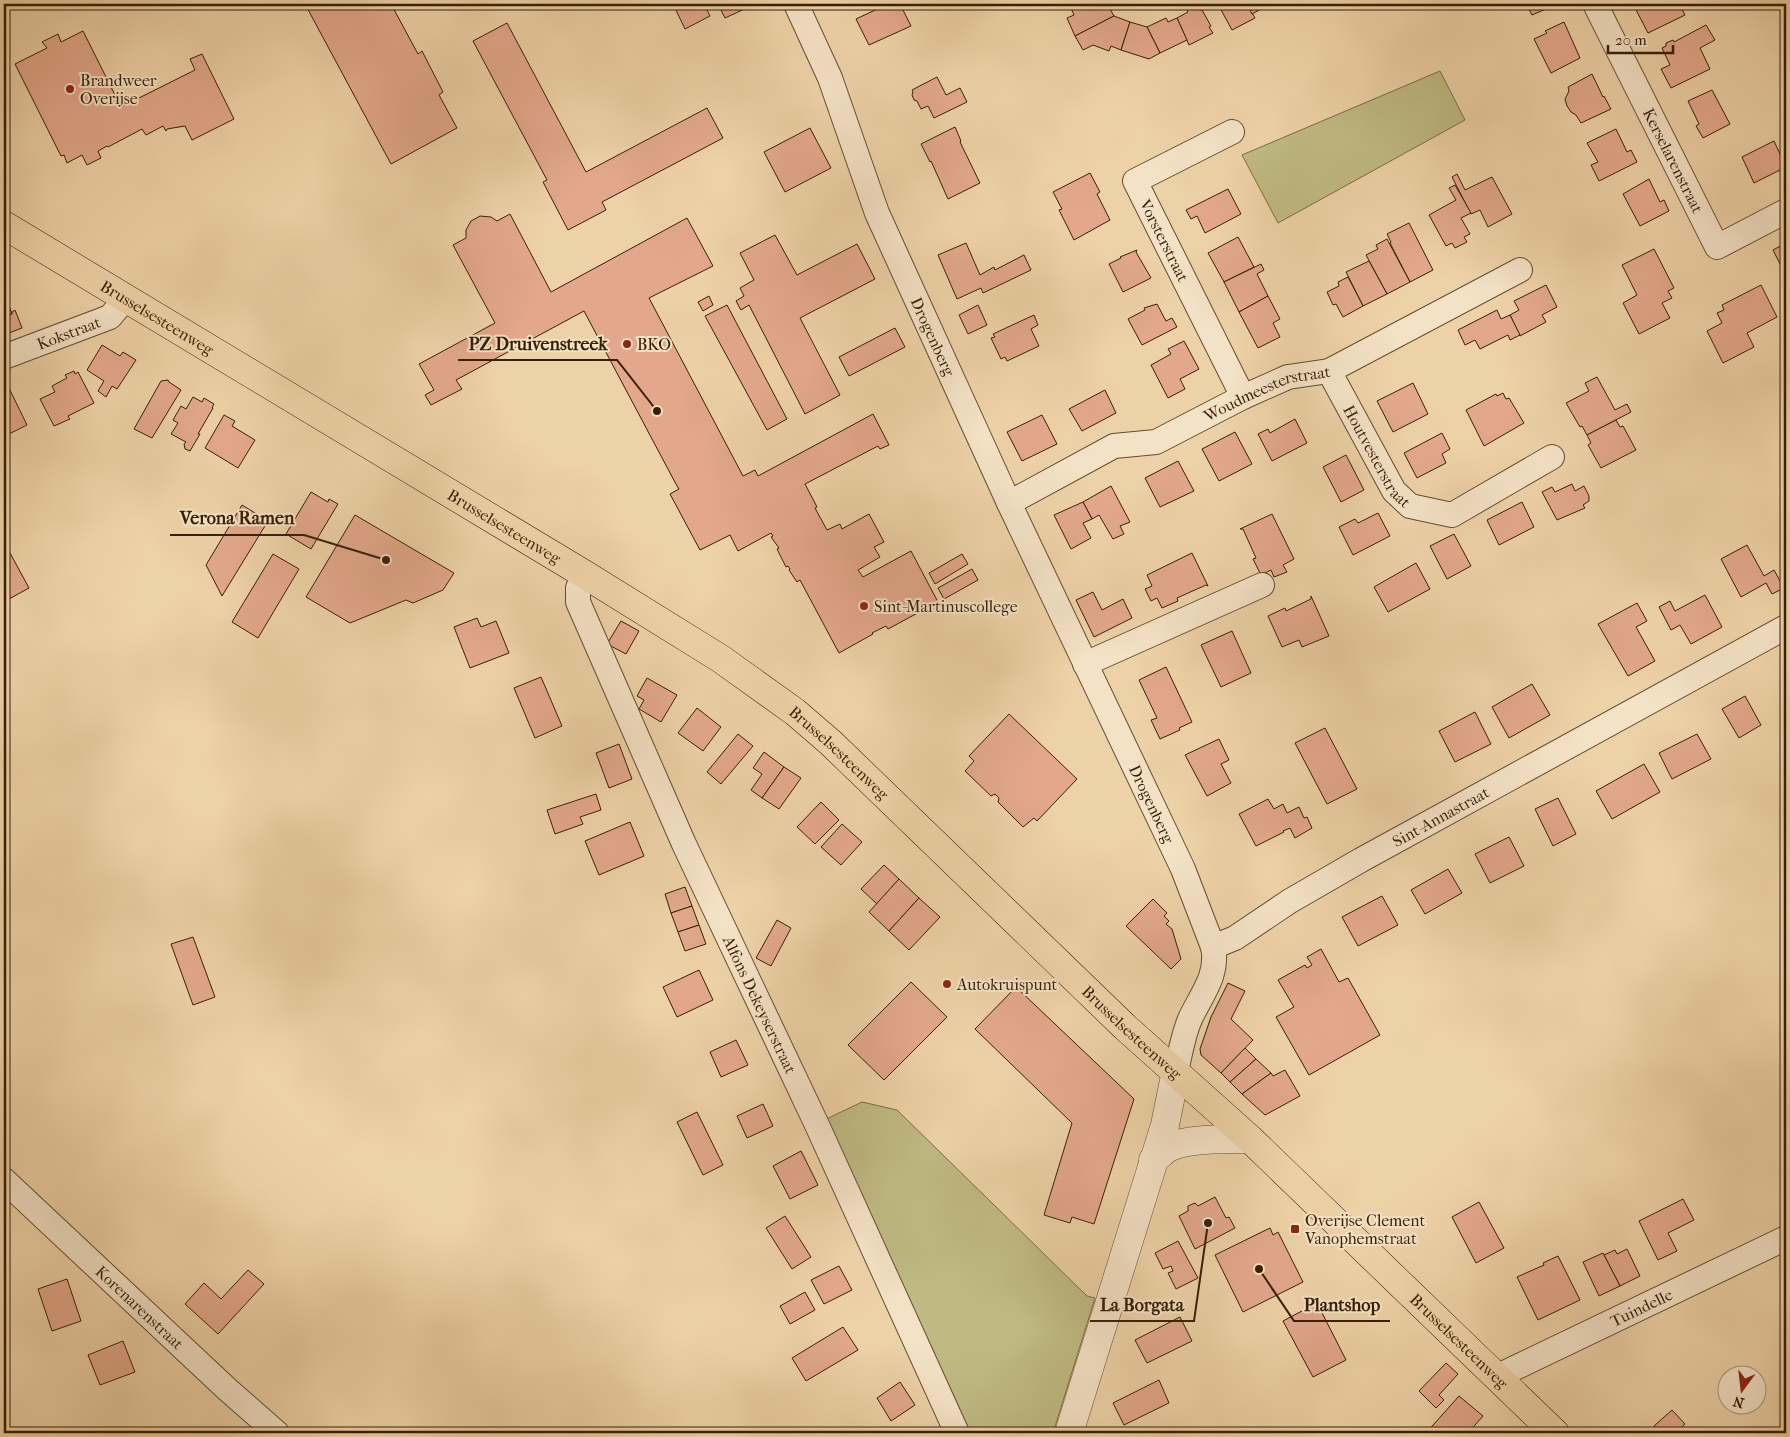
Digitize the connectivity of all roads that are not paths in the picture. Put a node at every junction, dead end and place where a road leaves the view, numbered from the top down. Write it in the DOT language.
graph roads {
  1 [pos="796,4"];
  2 [pos="1594,4"];
  3 [pos="1232,132"];
  4 [pos="1786,211"];
  5 [pos="4,225"];
  6 [pos="1520,270"];
  7 [pos="126,298"];
  8 [pos="4,357"];
  9 [pos="1329,371"];
  10 [pos="1243,397"];
  11 [pos="1552,457"];
  12 [pos="1010,503"];
  13 [pos="584,574"];
  14 [pos="1262,585"];
  15 [pos="1786,627"];
  16 [pos="1085,664"];
  17 [pos="1213,947"];
  18 [pos="1176,1071"];
  19 [pos="1250,1140"];
  20 [pos="1153,1160"];
  21 [pos="4,1180"];
  22 [pos="1786,1238"];
  23 [pos="1496,1377"];
  24 [pos="277,1433"];
  25 [pos="957,1433"];
  26 [pos="1069,1433"];
  27 [pos="1555,1433"];
  1 -- 12 [label="street, Drogenberg"];
  2 -- 4 [label="street, Kerselarenstraat"];
  3 -- 10 [label="street, Vorsterstraat"];
  5 -- 7 [label="main road, Brusselsesteenweg"];
  6 -- 9 [label="street, Woudmeesterstraat"];
  7 -- 8 [label="street, Kokstraat"];
  7 -- 13 [label="main road, Brusselsesteenweg"];
  9 -- 10 [label="street, Woudmeesterstraat"];
  9 -- 11 [label="street, Houtvesterstraat"];
  10 -- 12 [label="street, Woudmeesterstraat"];
  12 -- 16 [label="street, Drogenberg"];
  13 -- 18 [label="main road, Brusselsesteenweg"];
  13 -- 25 [label="street, Alfons Dekeyserstraat"];
  14 -- 16 [label="street"];
  15 -- 17 [label="street, Sint-Annastraat"];
  16 -- 17 [label="street, Drogenberg"];
  17 -- 18 [label="street"];
  18 -- 19 [label="main road, Brusselsesteenweg"];
  18 -- 20 [label="street"];
  19 -- 20 [label="street"];
  19 -- 23 [label="main road, Brusselsesteenweg"];
  20 -- 26 [label="street"];
  21 -- 24 [label="street, Korenarenstraat"];
  22 -- 23 [label="street, Tuindelle"];
  23 -- 27 [label="main road, Brusselsesteenweg"];
}
